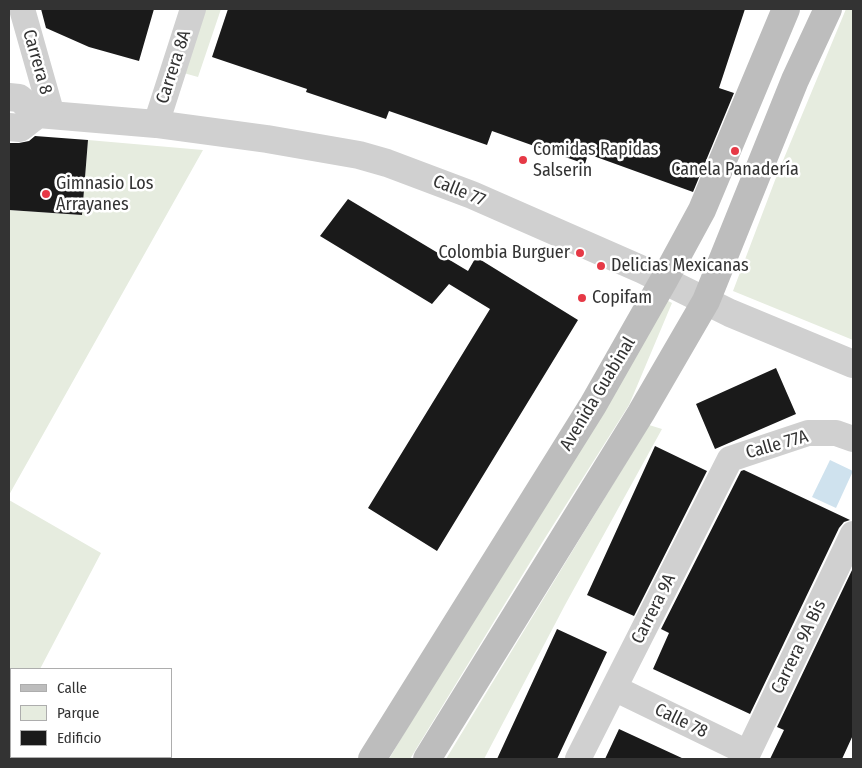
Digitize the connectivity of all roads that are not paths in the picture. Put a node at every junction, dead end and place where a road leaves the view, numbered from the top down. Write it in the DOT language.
graph roads {
  1 [pos="22,9"];
  2 [pos="193,9"];
  3 [pos="786,9"];
  4 [pos="828,9"];
  5 [pos="9,97"];
  6 [pos="45,114"];
  7 [pos="156,124"];
  8 [pos="9,127"];
  9 [pos="664,280"];
  10 [pos="706,301"];
  11 [pos="853,364"];
  12 [pos="853,439"];
  13 [pos="730,459"];
  14 [pos="853,534"];
  15 [pos="614,688"];
  16 [pos="747,756"];
  17 [pos="372,759"];
  18 [pos="427,759"];
  19 [pos="578,759"];
  1 -- 6 [label="street, Carrera 8"];
  2 -- 7 [label="street, Carrera 8A"];
  3 -- 9 [label="main road, Avenida Guabinal"];
  4 -- 10 [label="main road"];
  5 -- 6 [label="street"];
  6 -- 7 [label="street, Calle 77"];
  6 -- 8 [label="street"];
  7 -- 9 [label="street, Calle 77"];
  9 -- 10 [label="street, Calle 77"];
  9 -- 17 [label="main road, Avenida Guabinal"];
  10 -- 11 [label="street, Calle 77"];
  10 -- 18 [label="main road"];
  12 -- 13 [label="street, Calle 77A"];
  13 -- 15 [label="street, Carrera 9A"];
  14 -- 16 [label="street, Carrera 9A Bis"];
  15 -- 16 [label="street, Calle 78"];
  15 -- 19 [label="street, Carrera 9A"];
}
